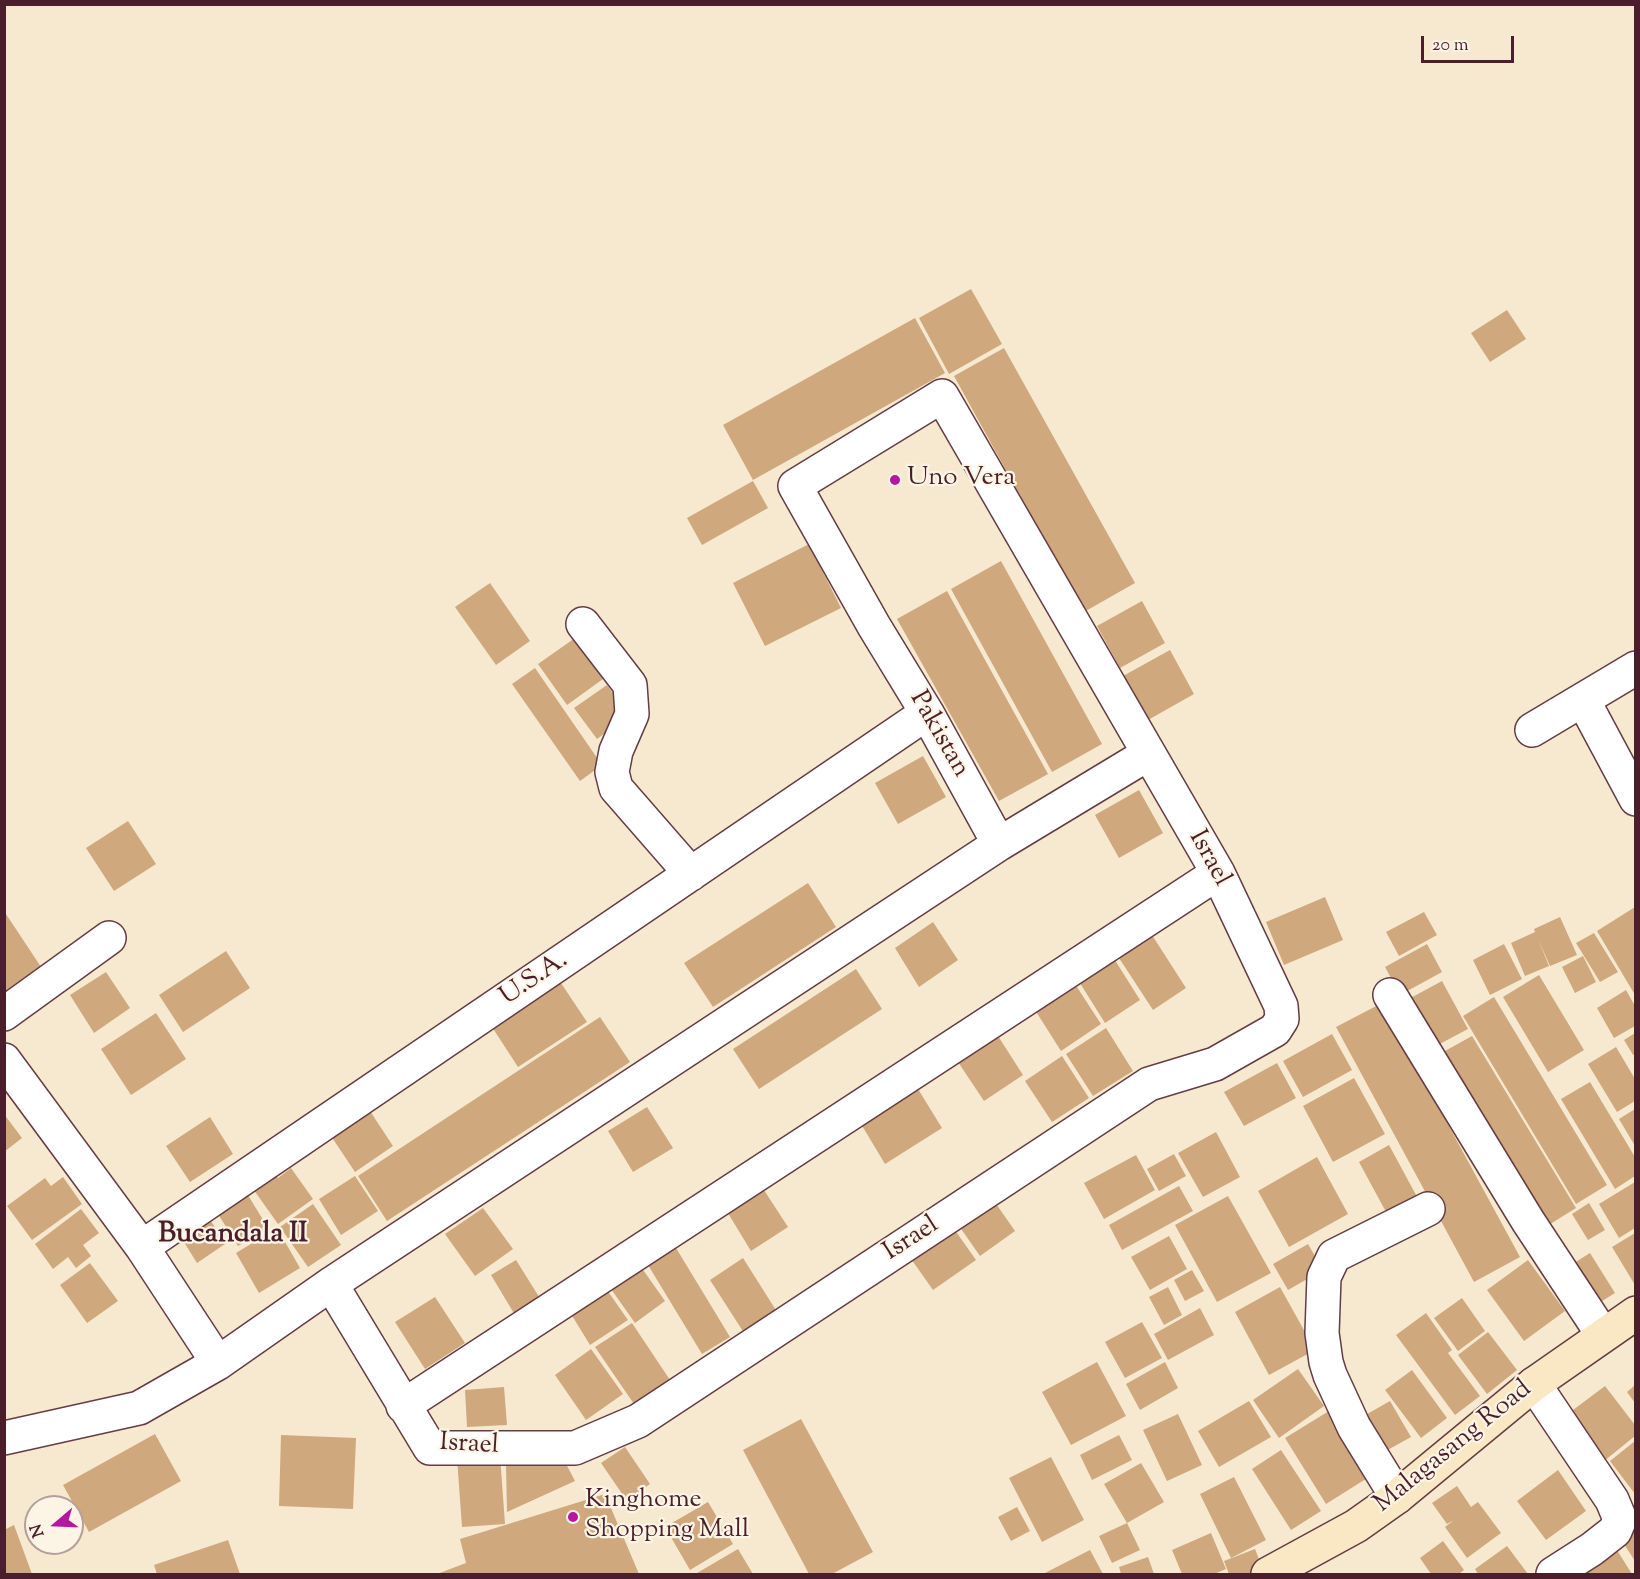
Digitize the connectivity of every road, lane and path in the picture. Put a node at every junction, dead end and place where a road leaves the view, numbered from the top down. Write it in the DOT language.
graph roads {
  1 [pos="583,624"];
  2 [pos="1635,669"];
  3 [pos="1583,700"];
  4 [pos="927,713"];
  5 [pos="1532,730"];
  6 [pos="1148,754"];
  7 [pos="1635,799"];
  8 [pos="999,844"];
  9 [pos="1218,873"];
  10 [pos="691,874"];
  11 [pos="109,938"];
  12 [pos="1390,995"];
  13 [pos="4,1014"];
  14 [pos="4,1060"];
  15 [pos="1428,1209"];
  16 [pos="142,1247"];
  17 [pos="331,1284"];
  18 [pos="1635,1313"];
  19 [pos="1603,1335"];
  20 [pos="218,1363"];
  21 [pos="1534,1384"];
  22 [pos="403,1406"];
  23 [pos="4,1438"];
  24 [pos="1397,1497"];
  25 [pos="1268,1575"];
  26 [pos="1553,1575"];
  1 -- 10 [label="street"];
  2 -- 3 [label="street"];
  3 -- 5 [label="street"];
  3 -- 7 [label="street"];
  4 -- 6 [label="street, Pakistan"];
  4 -- 8 [label="street, Pakistan"];
  4 -- 10 [label="street, U.S.A."];
  6 -- 8 [label="street"];
  6 -- 9 [label="street, Israel"];
  8 -- 17 [label="street"];
  9 -- 22 [label="street"];
  9 -- 22 [label="street, Israel"];
  10 -- 16 [label="street, U.S.A."];
  11 -- 13 [label="street"];
  12 -- 19 [label="street"];
  14 -- 16 [label="street"];
  15 -- 24 [label="street"];
  16 -- 20 [label="street"];
  17 -- 20 [label="street"];
  17 -- 22 [label="street, Israel"];
  18 -- 19 [label="main road, Malagasang Road"];
  19 -- 21 [label="main road, Malagasang Road"];
  20 -- 23 [label="street"];
  21 -- 24 [label="main road, Malagasang Road"];
  21 -- 26 [label="street"];
  24 -- 25 [label="main road, Malagasang Road"];
}
